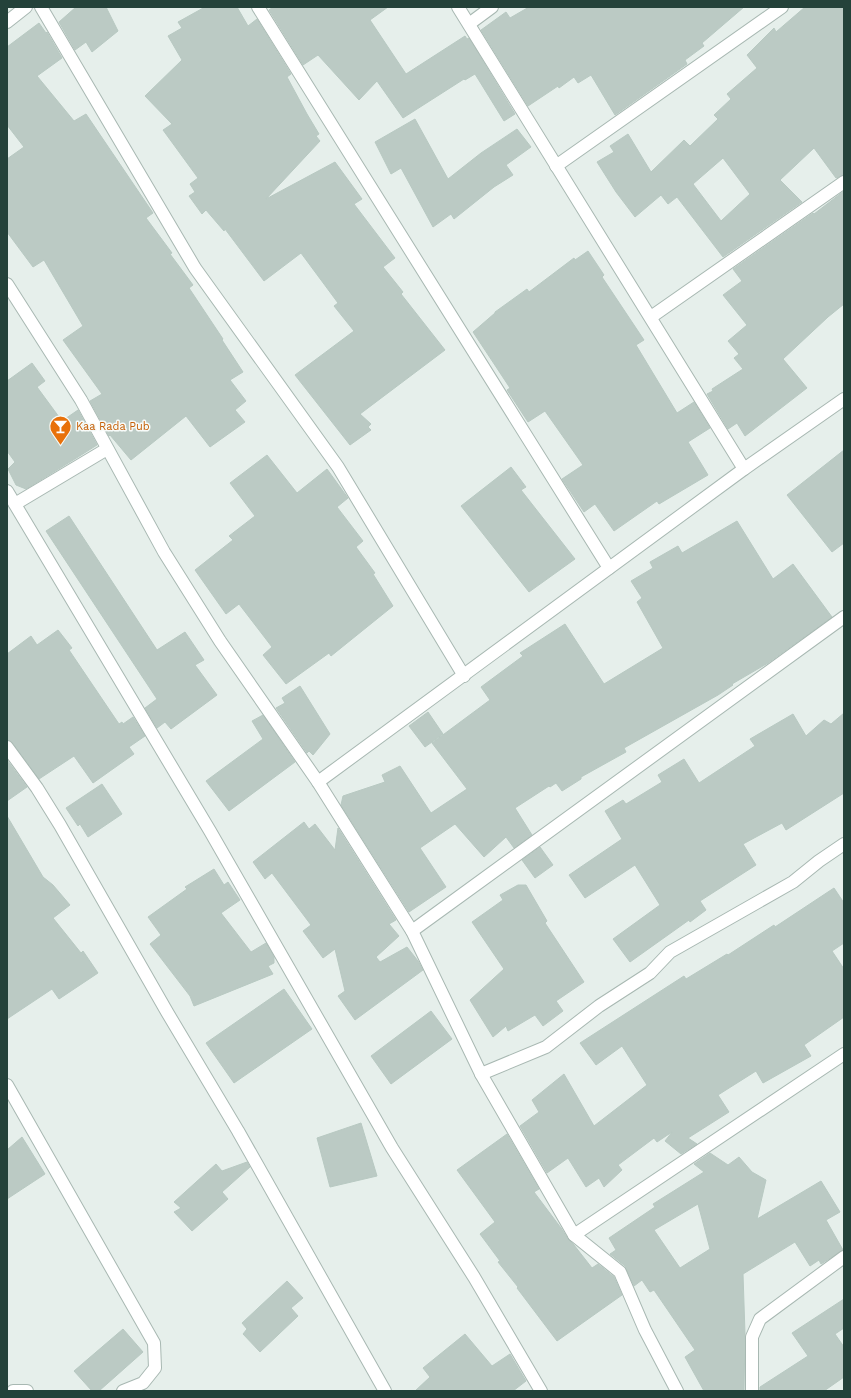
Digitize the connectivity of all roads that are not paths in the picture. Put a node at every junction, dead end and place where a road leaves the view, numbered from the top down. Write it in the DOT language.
graph roads {
  1 [pos="26,7"];
  2 [pos="41,7"];
  3 [pos="258,7"];
  4 [pos="458,7"];
  5 [pos="492,7"];
  6 [pos="782,7"];
  7 [pos="7,22"];
  8 [pos="469,24"];
  9 [pos="556,166"];
  10 [pos="844,182"];
  11 [pos="7,284"];
  12 [pos="651,317"];
  13 [pos="844,399"];
  14 [pos="107,449"];
  15 [pos="744,469"];
  16 [pos="7,491"];
  17 [pos="15,504"];
  18 [pos="609,568"];
  19 [pos="844,617"];
  20 [pos="464,676"];
  21 [pos="7,747"];
  22 [pos="318,782"];
  23 [pos="844,844"];
  24 [pos="412,931"];
  25 [pos="844,1054"];
  26 [pos="481,1074"];
  27 [pos="7,1085"];
  28 [pos="574,1235"];
  29 [pos="844,1257"];
  30 [pos="13,1391"];
  31 [pos="27,1391"];
  32 [pos="123,1391"];
  33 [pos="385,1391"];
  34 [pos="541,1391"];
  35 [pos="677,1391"];
  36 [pos="752,1391"];
  1 -- 7 [label="street"];
  2 -- 20 [label="street"];
  3 -- 18 [label="street"];
  4 -- 8 [label="street"];
  5 -- 8 [label="street"];
  6 -- 9 [label="street"];
  8 -- 9 [label="street"];
  9 -- 12 [label="street"];
  10 -- 12 [label="street"];
  11 -- 14 [label="street"];
  12 -- 15 [label="street"];
  13 -- 15 [label="street"];
  14 -- 17 [label="street"];
  14 -- 22 [label="street"];
  15 -- 18 [label="street"];
  16 -- 17 [label="street"];
  17 -- 34 [label="street"];
  18 -- 20 [label="street"];
  19 -- 24 [label="street"];
  20 -- 22 [label="street"];
  21 -- 33 [label="street"];
  22 -- 24 [label="street"];
  23 -- 26 [label="street"];
  24 -- 26 [label="street"];
  25 -- 28 [label="street"];
  26 -- 28 [label="street"];
  27 -- 32 [label="street"];
  28 -- 35 [label="street"];
  29 -- 36 [label="street"];
  30 -- 31 [label="street"];
}
